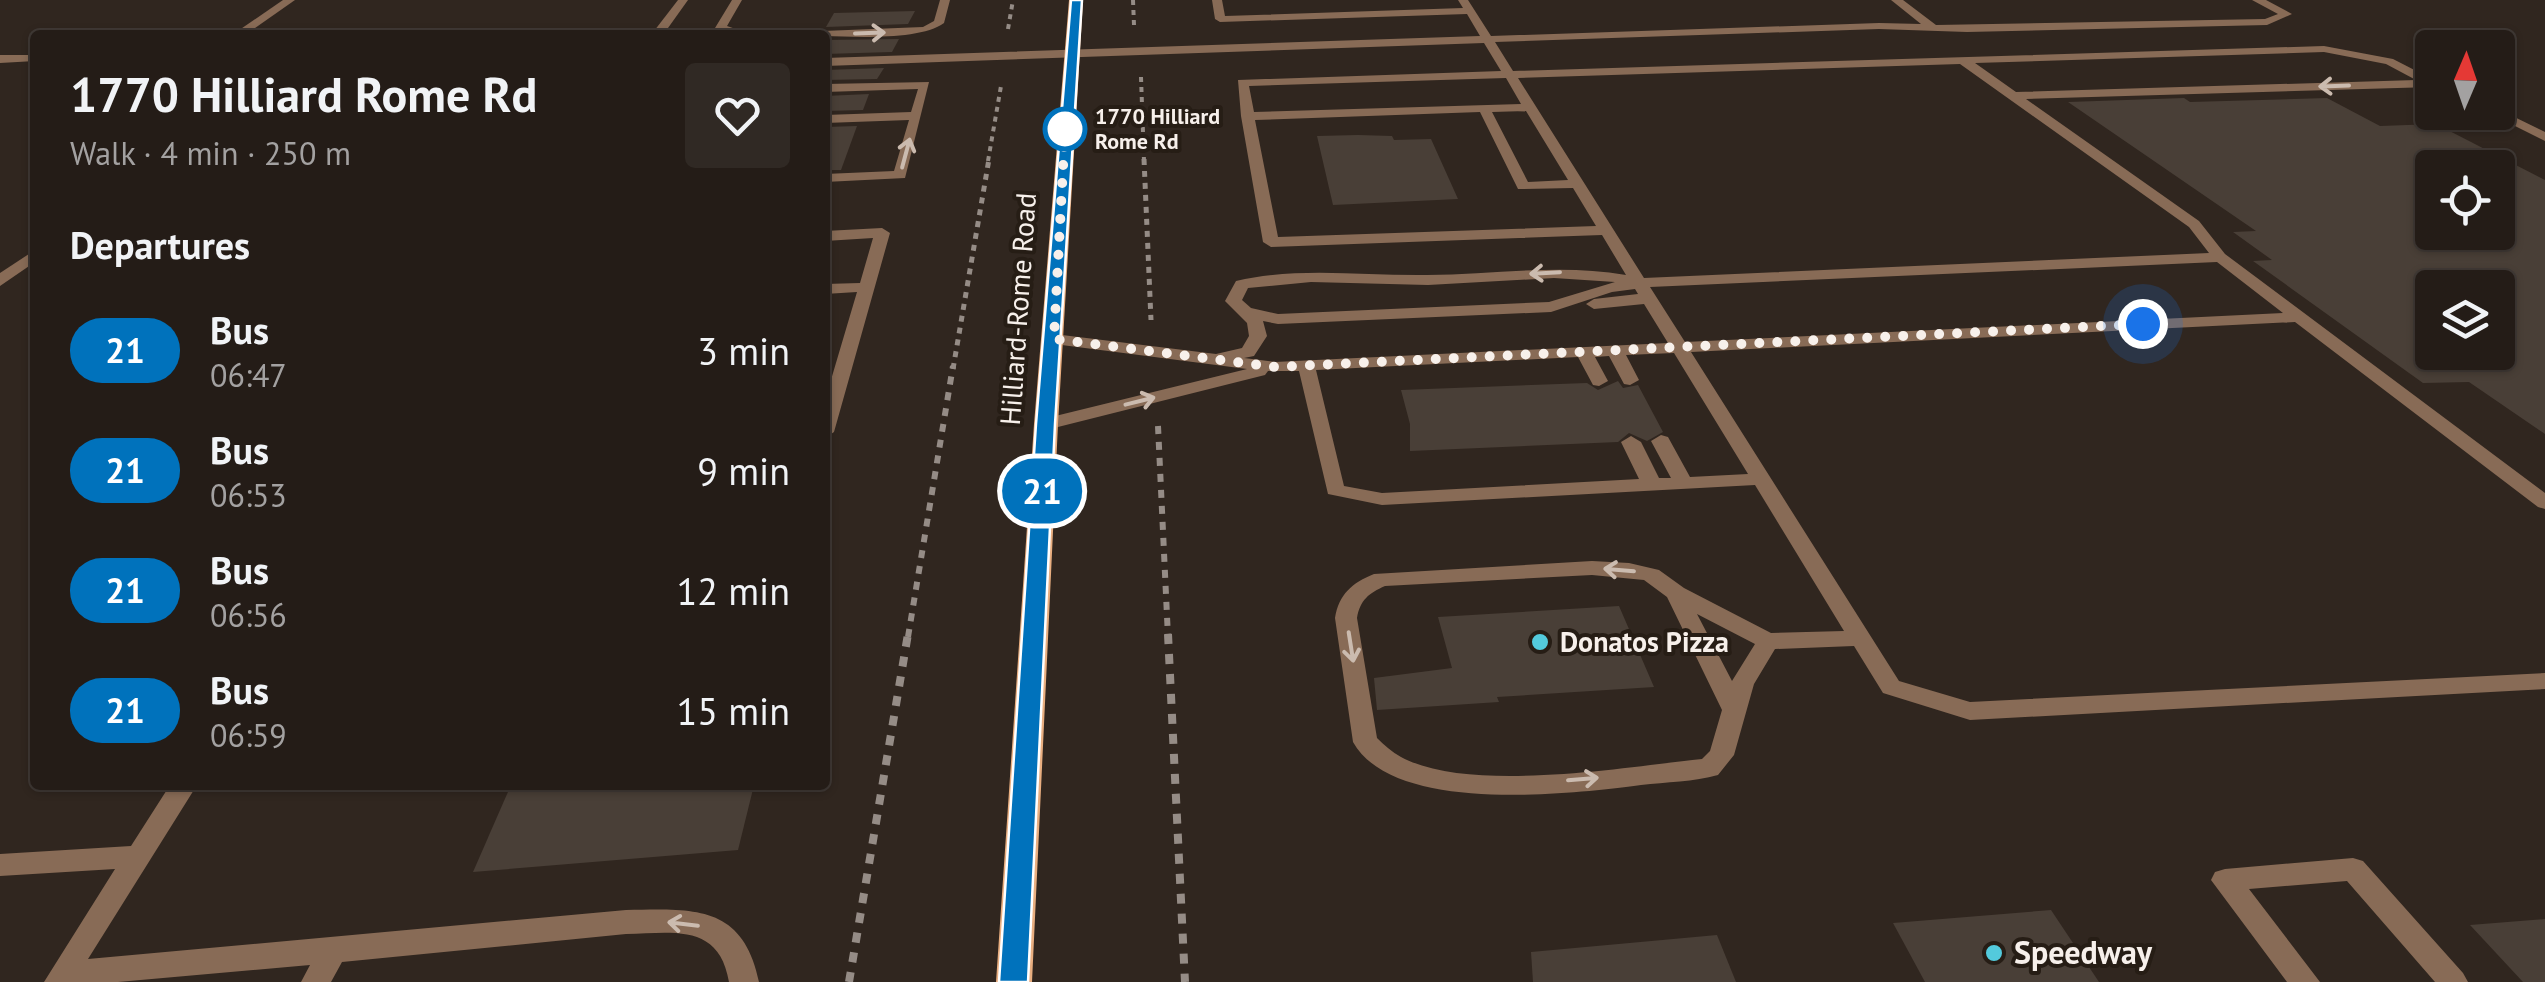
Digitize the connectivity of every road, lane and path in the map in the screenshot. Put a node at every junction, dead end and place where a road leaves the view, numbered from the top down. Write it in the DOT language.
graph roads {
  1 [pos="290,0"];
  2 [pos="684,0"];
  3 [pos="737,0"];
  4 [pos="945,0"];
  5 [pos="1013,0"];
  6 [pos="1076,0"];
  7 [pos="1132,0"];
  8 [pos="1217,0"];
  9 [pos="1406,0"];
  10 [pos="1896,0"];
  11 [pos="2256,0"];
  12 [pos="1467,6"];
  13 [pos="1413,13"];
  14 [pos="1134,22"];
  15 [pos="1009,26"];
  16 [pos="1932,28"];
  17 [pos="245,30"];
  18 [pos="662,30"];
  19 [pos="728,30"];
  20 [pos="830,34"];
  21 [pos="1491,40"];
  22 [pos="1071,54"];
  23 [pos="30,58"];
  24 [pos="0,59"];
  25 [pos="1962,59"];
  26 [pos="830,62"];
  27 [pos="1144,71"];
  28 [pos="992,73"];
  29 [pos="1512,74"];
  30 [pos="2415,75"];
  31 [pos="2415,84"];
  32 [pos="830,88"];
  33 [pos="2014,96"];
  34 [pos="1531,106"];
  35 [pos="1484,108"];
  36 [pos="916,116"];
  37 [pos="1248,116"];
  38 [pos="830,120"];
  39 [pos="2515,122"];
  40 [pos="2545,137"];
  41 [pos="830,178"];
  42 [pos="1580,184"];
  43 [pos="1608,230"];
  44 [pos="830,236"];
  45 [pos="2220,257"];
  46 [pos="30,259"];
  47 [pos="0,280"];
  48 [pos="867,287"];
  49 [pos="830,289"];
  50 [pos="1645,290"];
  51 [pos="2297,317"];
  52 [pos="1250,319"];
  53 [pos="1054,339"];
  54 [pos="1681,348"];
  55 [pos="1615,351"];
  56 [pos="1584,352"];
  57 [pos="1157,354"];
  58 [pos="1207,360"];
  59 [pos="1306,365"];
  60 [pos="1275,367"];
  61 [pos="1630,380"];
  62 [pos="1599,381"];
  63 [pos="1163,396"];
  64 [pos="830,415"];
  65 [pos="1046,424"];
  66 [pos="1661,441"];
  67 [pos="1631,442"];
  68 [pos="1762,479"];
  69 [pos="1685,485"];
  70 [pos="1653,487"];
  71 [pos="2545,503"];
  72 [pos="1676,593"];
  73 [pos="1860,638"];
  74 [pos="1768,640"];
  75 [pos="2545,681"];
  76 [pos="1735,712"];
  77 [pos="181,790"];
  78 [pos="139,856"];
  79 [pos="0,865"];
  80 [pos="333,950"];
  81 [pos="60,978"];
  82 [pos="316,982"];
  83 [pos="744,982"];
  84 [pos="849,982"];
  85 [pos="1014,982"];
  86 [pos="1185,982"];
  87 [pos="2305,982"];
  88 [pos="2452,982"];
  1 -- 17 [label="lane"];
  2 -- 18 [label="lane"];
  3 -- 19 [label="lane"];
  20 -- 4 [label="lane, one-way"];
  5 -- 15 [label="path"];
  6 -- 22 [label="main road, Hilliard-Rome Road"];
  7 -- 14 [label="path"];
  8 -- 13 [label="lane"];
  9 -- 13 [label="lane"];
  10 -- 16 [label="lane"];
  11 -- 16 [label="lane"];
  12 -- 13 [label="lane"];
  12 -- 21 [label="lane"];
  16 -- 21 [label="lane"];
  21 -- 22 [label="lane"];
  21 -- 29 [label="lane"];
  22 -- 26 [label="lane"];
  22 -- 53 [label="main road, Hilliard-Rome Road"];
  23 -- 24 [label="lane"];
  25 -- 29 [label="lane"];
  25 -- 30 [label="lane"];
  25 -- 33 [label="lane"];
  27 -- 57 [label="path"];
  28 -- 84 [label="path"];
  29 -- 34 [label="lane"];
  29 -- 37 [label="lane"];
  31 -- 33 [label="lane, one-way"];
  32 -- 36 [label="lane"];
  33 -- 45 [label="lane"];
  34 -- 35 [label="lane"];
  34 -- 42 [label="lane"];
  35 -- 37 [label="lane"];
  35 -- 42 [label="lane"];
  36 -- 38 [label="lane"];
  41 -- 36 [label="lane, one-way"];
  37 -- 43 [label="lane"];
  39 -- 40 [label="lane"];
  42 -- 43 [label="lane"];
  43 -- 50 [label="lane"];
  44 -- 48 [label="lane"];
  45 -- 50 [label="lane"];
  45 -- 51 [label="lane"];
  46 -- 47 [label="lane"];
  48 -- 49 [label="lane"];
  48 -- 64 [label="lane"];
  50 -- 52 [label="lane"];
  50 -- 52 [label="lane, one-way"];
  50 -- 54 [label="lane"];
  51 -- 54 [label="lane"];
  51 -- 71 [label="lane"];
  52 -- 58 [label="lane"];
  53 -- 57 [label="lane"];
  53 -- 65 [label="main road, Hilliard-Rome Road"];
  54 -- 55 [label="lane"];
  54 -- 68 [label="lane"];
  55 -- 56 [label="lane"];
  55 -- 61 [label="lane"];
  56 -- 59 [label="lane"];
  56 -- 62 [label="lane"];
  57 -- 58 [label="lane"];
  58 -- 60 [label="lane"];
  59 -- 60 [label="lane"];
  59 -- 70 [label="lane"];
  60 -- 63 [label="lane"];
  65 -- 63 [label="lane, one-way"];
  63 -- 86 [label="path"];
  65 -- 85 [label="main road, Hilliard-Rome Road"];
  66 -- 69 [label="lane"];
  67 -- 70 [label="lane"];
  68 -- 69 [label="lane"];
  68 -- 73 [label="lane"];
  69 -- 70 [label="lane"];
  72 -- 74 [label="lane"];
  72 -- 76 [label="lane"];
  72 -- 76 [label="lane, one-way"];
  73 -- 74 [label="lane"];
  73 -- 75 [label="lane"];
  74 -- 76 [label="lane"];
  77 -- 78 [label="lane"];
  78 -- 79 [label="lane"];
  78 -- 81 [label="lane"];
  80 -- 81 [label="lane"];
  80 -- 82 [label="lane"];
  83 -- 80 [label="lane, one-way"];
  87 -- 88 [label="lane"];
}
